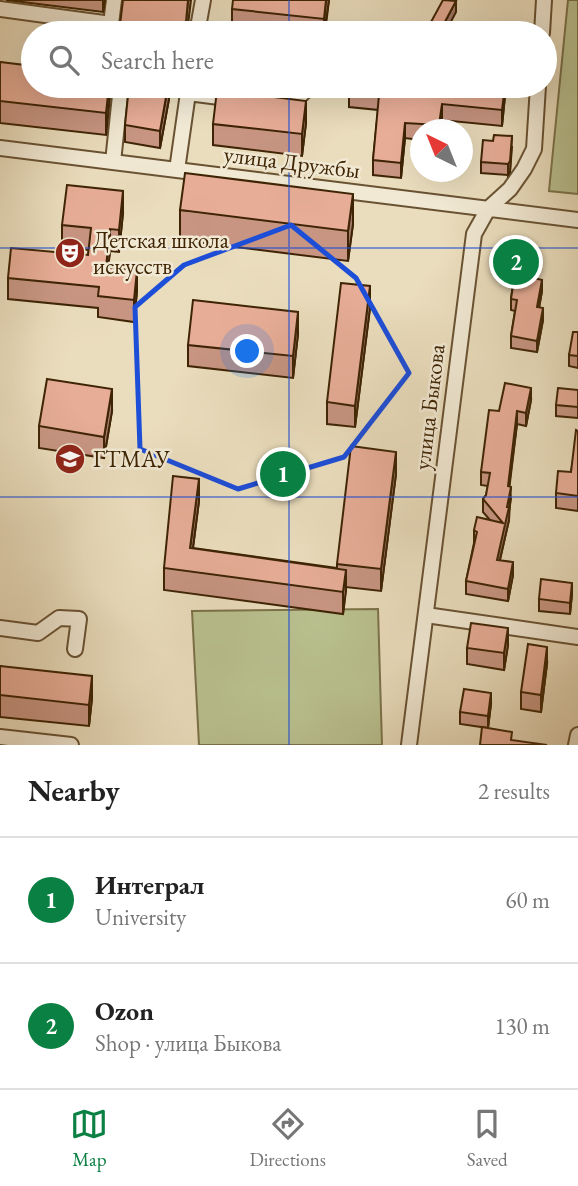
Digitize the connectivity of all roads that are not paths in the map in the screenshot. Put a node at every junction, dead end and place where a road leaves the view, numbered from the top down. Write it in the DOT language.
graph roads {
  1 [pos="114,0"];
  2 [pos="203,0"];
  3 [pos="544,0"];
  4 [pos="0,9"];
  5 [pos="70,21"];
  6 [pos="112,21"];
  7 [pos="199,21"];
  8 [pos="543,21"];
  9 [pos="120,98"];
  10 [pos="183,98"];
  11 [pos="236,98"];
  12 [pos="298,98"];
  13 [pos="537,98"];
  14 [pos="0,148"];
  15 [pos="113,162"];
  16 [pos="177,170"];
  17 [pos="488,209"];
  18 [pos="578,220"];
  19 [pos="426,615"];
  20 [pos="0,628"];
  21 [pos="578,637"];
  22 [pos="75,649"];
  23 [pos="578,735"];
  24 [pos="0,737"];
  25 [pos="71,745"];
  26 [pos="409,745"];
  27 [pos="576,745"];
  1 -- 6 [label="street"];
  2 -- 7 [label="street"];
  3 -- 8 [label="street"];
  4 -- 5 [label="street"];
  9 -- 15 [label="street"];
  10 -- 16 [label="street"];
  11 -- 12 [label="street"];
  13 -- 17 [label="street"];
  14 -- 15 [label="street, улица Дружбы"];
  15 -- 16 [label="street, улица Дружбы"];
  16 -- 17 [label="street, улица Дружбы"];
  17 -- 18 [label="street, улица Дружбы"];
  17 -- 19 [label="street, улица Быкова"];
  19 -- 21 [label="street"];
  19 -- 26 [label="street, улица Быкова"];
  20 -- 22 [label="street"];
  23 -- 27 [label="street"];
  24 -- 25 [label="street"];
}
